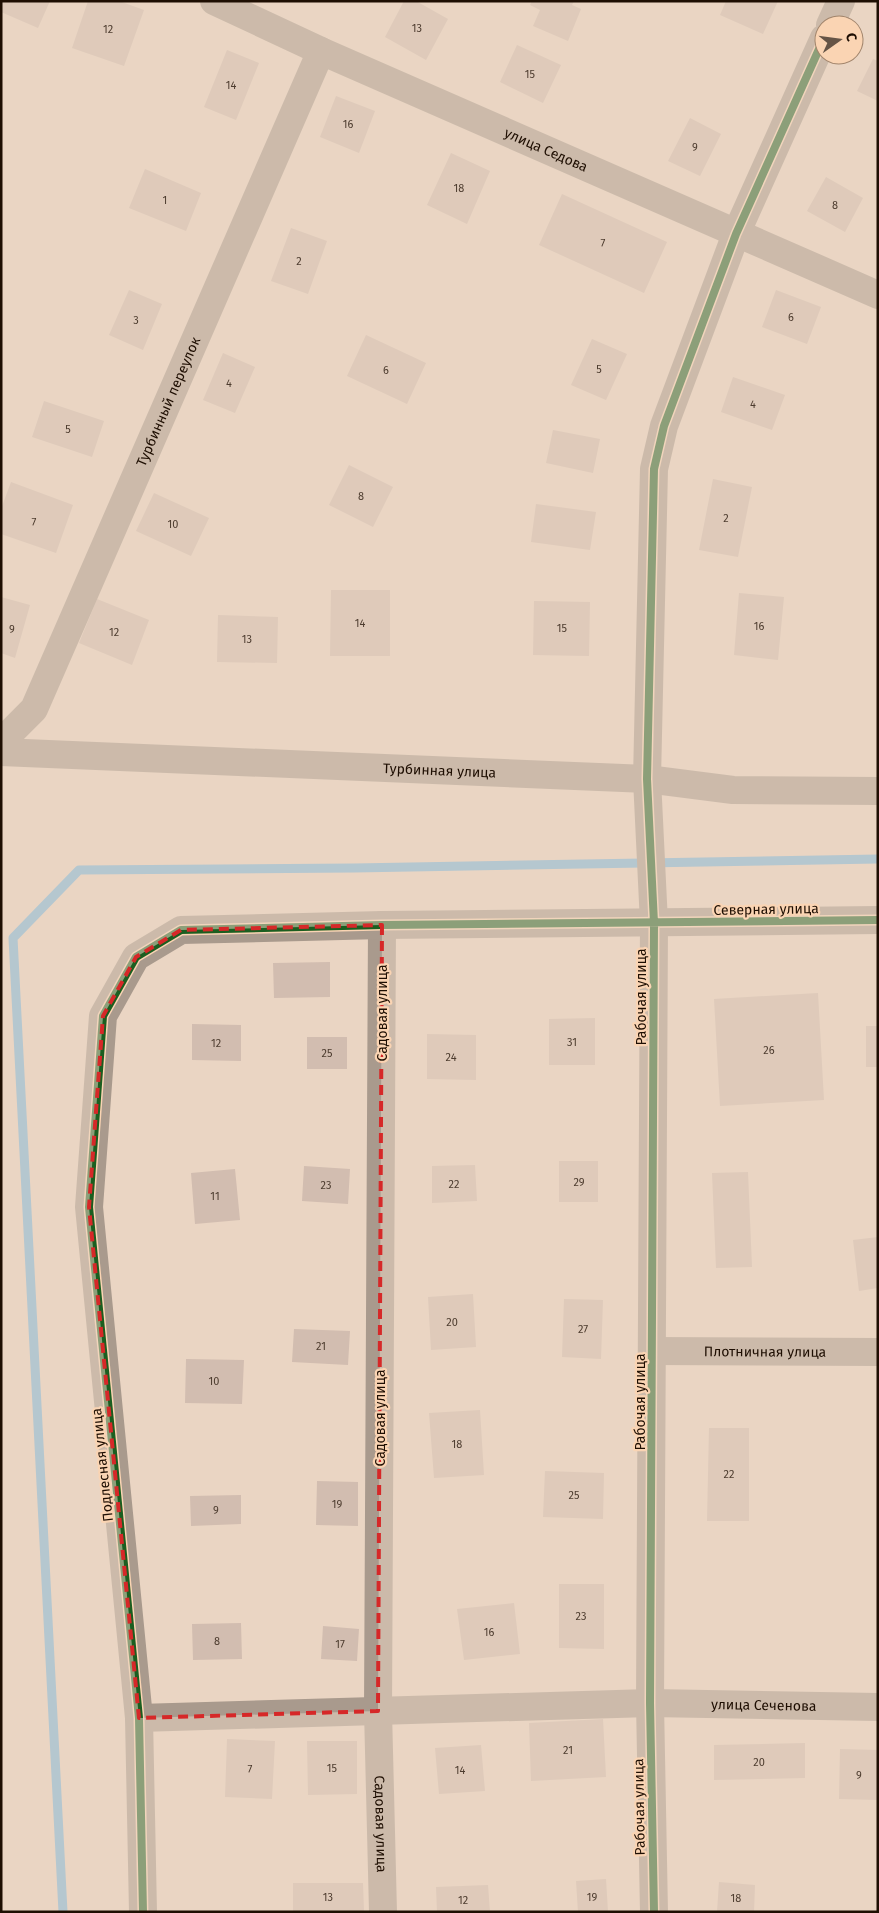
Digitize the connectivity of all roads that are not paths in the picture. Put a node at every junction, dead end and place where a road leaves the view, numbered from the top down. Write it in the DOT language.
graph roads {
  1 [pos="841,1"];
  2 [pos="225,3"];
  3 [pos="835,15"];
  4 [pos="321,51"];
  5 [pos="814,60"];
  6 [pos="736,234"];
  7 [pos="878,295"];
  8 [pos="1,742"];
  9 [pos="1,752"];
  10 [pos="648,779"];
  11 [pos="878,791"];
  12 [pos="878,920"];
  13 [pos="654,923"];
  14 [pos="382,925"];
  15 [pos="103,1016"];
  16 [pos="653,1352"];
  17 [pos="878,1352"];
  18 [pos="650,1703"];
  19 [pos="878,1707"];
  20 [pos="378,1711"];
  21 [pos="139,1718"];
  22 [pos="143,1912"];
  23 [pos="383,1912"];
  24 [pos="654,1912"];
  1 -- 3 [label="street"];
  2 -- 4 [label="street, улица Седова"];
  4 -- 6 [label="street, улица Седова"];
  4 -- 8 [label="street, Турбинный переулок"];
  5 -- 6 [label="street, Рабочая улица"];
  6 -- 7 [label="street, улица Седова"];
  6 -- 10 [label="street, Рабочая улица"];
  9 -- 10 [label="street, Турбинная улица"];
  10 -- 11 [label="street, Турбинная улица"];
  10 -- 13 [label="street, Рабочая улица"];
  12 -- 13 [label="street, Северная улица"];
  13 -- 14 [label="street, Северная улица"];
  13 -- 16 [label="street, Рабочая улица"];
  14 -- 15 [label="street, Северная улица"];
  14 -- 20 [label="street, Садовая улица"];
  15 -- 21 [label="street, Подлесная улица"];
  16 -- 17 [label="street, Плотничная улица"];
  16 -- 18 [label="street, Рабочая улица"];
  18 -- 19 [label="street, улица Сеченова"];
  18 -- 20 [label="street, улица Сеченова"];
  18 -- 24 [label="street, Рабочая улица"];
  20 -- 21 [label="street, улица Сеченова"];
  20 -- 23 [label="street, Садовая улица"];
  21 -- 22 [label="street, Подлесная улица"];
}
